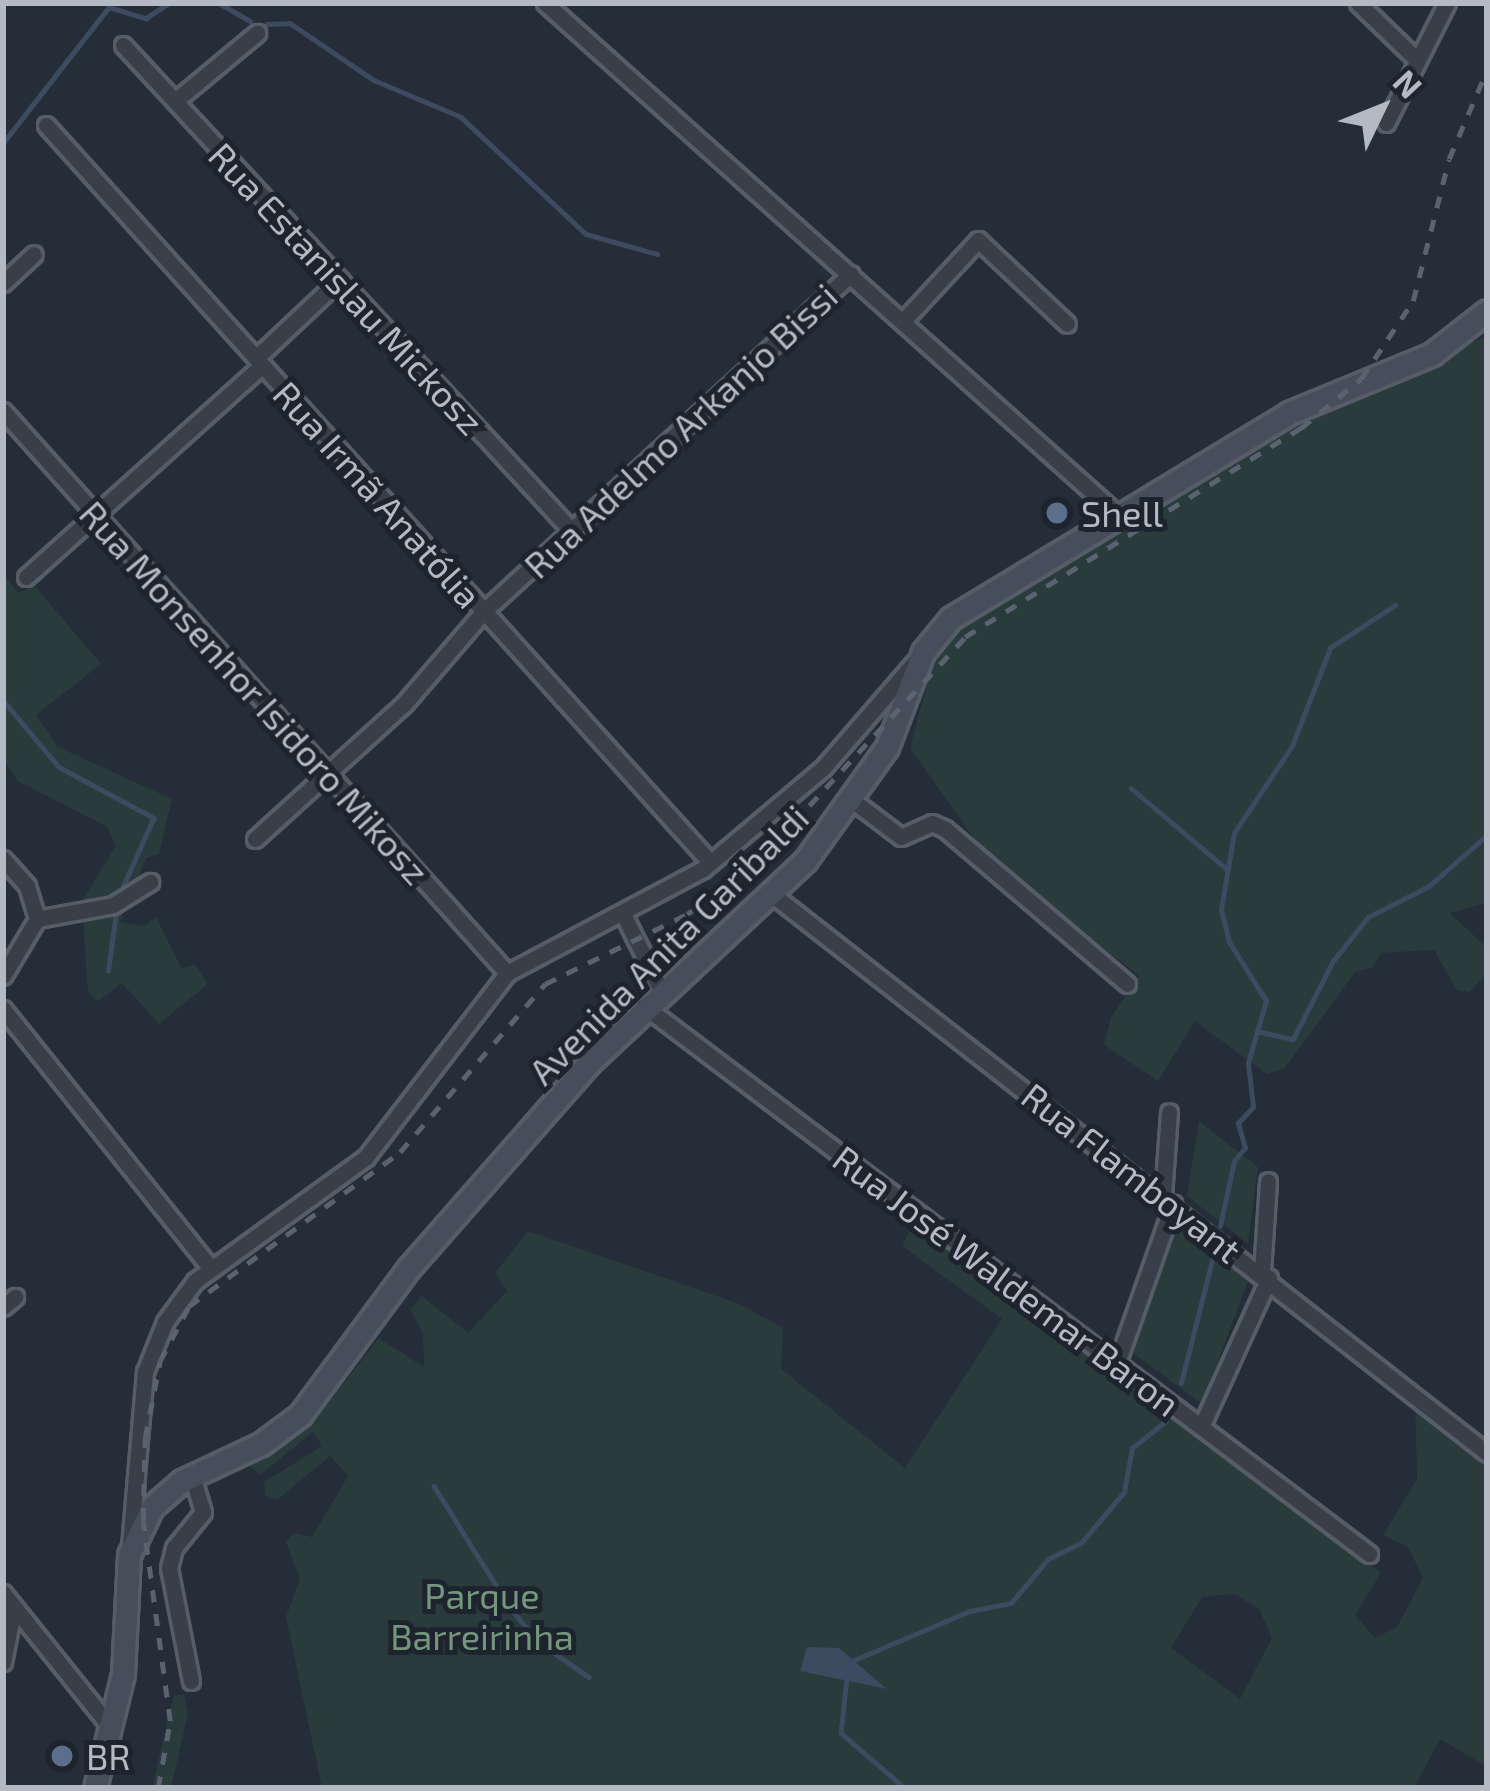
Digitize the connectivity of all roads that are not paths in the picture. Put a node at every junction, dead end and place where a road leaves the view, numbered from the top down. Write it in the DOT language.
graph roads {
  1 [pos="544,3"];
  2 [pos="1358,3"];
  3 [pos="1447,3"];
  4 [pos="257,33"];
  5 [pos="123,45"];
  6 [pos="1417,60"];
  7 [pos="175,101"];
  8 [pos="1386,123"];
  9 [pos="46,125"];
  10 [pos="34,254"];
  11 [pos="850,274"];
  12 [pos="340,280"];
  13 [pos="3,283"];
  14 [pos="1487,311"];
  15 [pos="904,320"];
  16 [pos="1067,324"];
  17 [pos="259,362"];
  18 [pos="3,411"];
  19 [pos="96,514"];
  20 [pos="1117,514"];
  21 [pos="572,530"];
  22 [pos="26,578"];
  23 [pos="484,611"];
  24 [pos="923,652"];
  25 [pos="328,773"];
  26 [pos="852,800"];
  27 [pos="255,839"];
  28 [pos="3,859"];
  29 [pos="711,863"];
  30 [pos="150,882"];
  31 [pos="773,895"];
  32 [pos="623,914"];
  33 [pos="37,919"];
  34 [pos="507,973"];
  35 [pos="3,976"];
  36 [pos="1127,984"];
  37 [pos="661,990"];
  38 [pos="644,1006"];
  39 [pos="3,1009"];
  40 [pos="1169,1112"];
  41 [pos="1268,1181"];
  42 [pos="1168,1200"];
  43 [pos="209,1266"];
  44 [pos="1265,1275"];
  45 [pos="1117,1363"];
  46 [pos="1201,1426"];
  47 [pos="1487,1453"];
  48 [pos="192,1475"];
  49 [pos="1370,1554"];
  50 [pos="129,1555"];
  51 [pos="9,1600"];
  52 [pos="3,1662"];
  53 [pos="191,1681"];
  54 [pos="112,1728"];
  55 [pos="95,1788"];
  1 -- 11 [label="street"];
  2 -- 6 [label="street"];
  3 -- 6 [label="street"];
  4 -- 7 [label="street"];
  5 -- 7 [label="street, Rua Estanislau Mickosz"];
  6 -- 8 [label="street"];
  7 -- 12 [label="street, Rua Estanislau Mickosz"];
  9 -- 17 [label="street, Rua Irmã Anatólia"];
  10 -- 13 [label="street"];
  11 -- 15 [label="street"];
  11 -- 21 [label="street, Rua Adelmo Arkanjo Bissi"];
  12 -- 17 [label="street"];
  12 -- 21 [label="street, Rua Estanislau Mickosz"];
  14 -- 20 [label="main road, Avenida Anita Garibaldi"];
  15 -- 16 [label="street"];
  15 -- 20 [label="street"];
  17 -- 19 [label="street"];
  17 -- 23 [label="street, Rua Irmã Anatólia"];
  18 -- 19 [label="street, Rua Monsenhor Isidoro Mikosz"];
  19 -- 22 [label="street"];
  19 -- 25 [label="street, Rua Monsenhor Isidoro Mikosz"];
  20 -- 24 [label="main road, Avenida Anita Garibaldi"];
  21 -- 23 [label="street, Rua Adelmo Arkanjo Bissi"];
  23 -- 25 [label="street, Rua Adelmo Arkanjo Bissi"];
  23 -- 29 [label="street, Rua Irmã Anatólia"];
  24 -- 26 [label="main road, Avenida Anita Garibaldi"];
  24 -- 29 [label="street"];
  25 -- 27 [label="street, Rua Adelmo Arkanjo Bissi"];
  25 -- 34 [label="street, Rua Monsenhor Isidoro Mikosz"];
  26 -- 31 [label="main road, Avenida Anita Garibaldi"];
  26 -- 36 [label="street"];
  28 -- 33 [label="street"];
  29 -- 32 [label="street"];
  30 -- 33 [label="street"];
  31 -- 37 [label="main road, Avenida Anita Garibaldi"];
  31 -- 42 [label="street, Rua Flamboyant"];
  32 -- 34 [label="street"];
  32 -- 37 [label="street"];
  33 -- 35 [label="street"];
  34 -- 43 [label="street"];
  37 -- 38 [label="main road, Avenida Anita Garibaldi"];
  38 -- 45 [label="street, Rua José Waldemar Baron"];
  38 -- 48 [label="main road, Avenida Anita Garibaldi"];
  39 -- 43 [label="street"];
  40 -- 42 [label="street"];
  41 -- 44 [label="street"];
  42 -- 44 [label="street, Rua Flamboyant"];
  42 -- 45 [label="street"];
  43 -- 50 [label="street"];
  44 -- 46 [label="street"];
  44 -- 47 [label="street, Rua Flamboyant"];
  45 -- 46 [label="street, Rua José Waldemar Baron"];
  46 -- 49 [label="street, Rua José Waldemar Baron"];
  48 -- 50 [label="main road, Avenida Anita Garibaldi"];
  48 -- 53 [label="street"];
  50 -- 54 [label="main road, Avenida Anita Garibaldi"];
  51 -- 52 [label="street"];
  51 -- 54 [label="street"];
  54 -- 55 [label="main road, Avenida Anita Garibaldi"];
}
